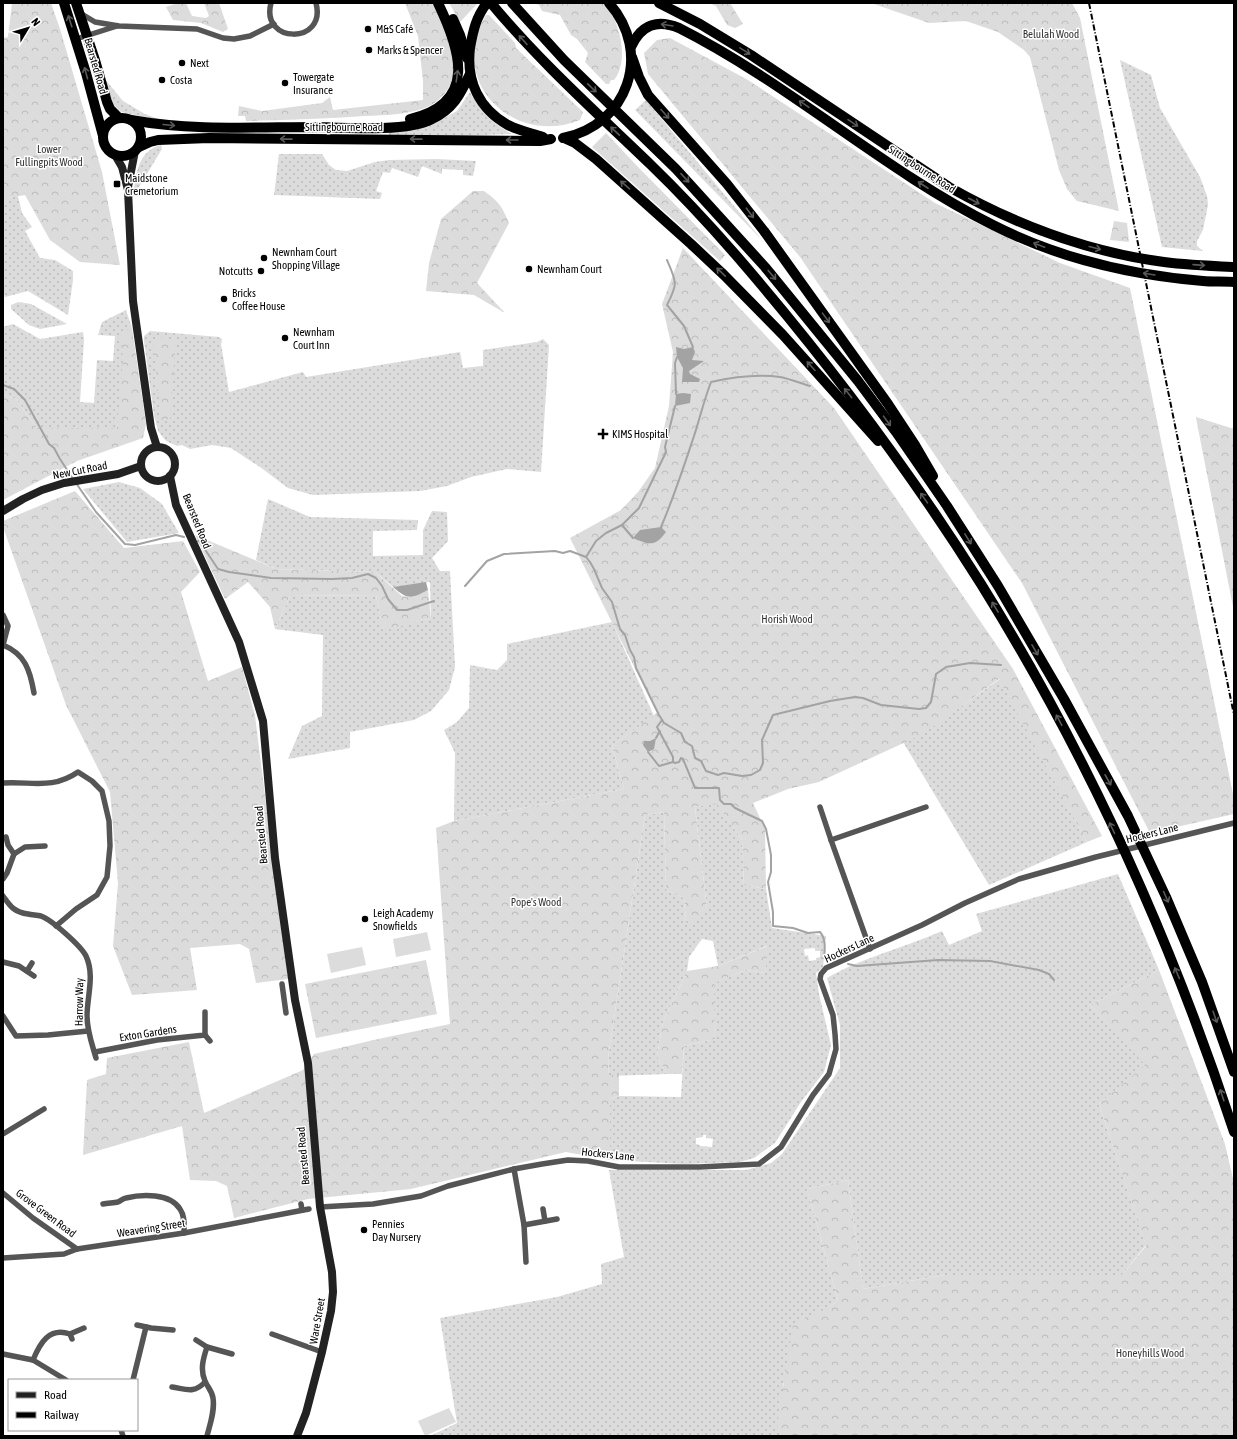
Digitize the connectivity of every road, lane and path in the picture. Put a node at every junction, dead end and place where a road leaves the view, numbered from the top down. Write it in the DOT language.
graph roads {
  1 [pos="64,3"];
  2 [pos="76,3"];
  3 [pos="271,3"];
  4 [pos="316,3"];
  5 [pos="438,3"];
  6 [pos="443,3"];
  7 [pos="491,3"];
  8 [pos="512,3"];
  9 [pos="609,3"];
  10 [pos="659,3"];
  11 [pos="484,7"];
  12 [pos="80,13"];
  13 [pos="274,24"];
  14 [pos="119,26"];
  15 [pos="87,35"];
  16 [pos="76,39"];
  17 [pos="631,52"];
  18 [pos="469,62"];
  19 [pos="470,74"];
  20 [pos="119,118"];
  21 [pos="130,120"];
  22 [pos="357,128"];
  23 [pos="103,136"];
  24 [pos="564,138"];
  25 [pos="551,139"];
  26 [pos="137,149"];
  27 [pos="115,155"];
  28 [pos="128,190"];
  29 [pos="1234,266"];
  30 [pos="1234,282"];
  31 [pos="157,447"];
  32 [pos="898,461"];
  33 [pos="141,466"];
  34 [pos="170,476"];
  35 [pos="947,506"];
  36 [pos="3,511"];
  37 [pos="3,615"];
  38 [pos="3,645"];
  39 [pos="34,693"];
  40 [pos="3,783"];
  41 [pos="820,807"];
  42 [pos="926,807"];
  43 [pos="1233,823"];
  44 [pos="6,837"];
  45 [pos="830,840"];
  46 [pos="45,846"];
  47 [pos="14,854"];
  48 [pos="3,879"];
  49 [pos="3,896"];
  50 [pos="56,926"];
  51 [pos="870,949"];
  52 [pos="3,962"];
  53 [pos="32,963"];
  54 [pos="27,971"];
  55 [pos="34,976"];
  56 [pos="282,984"];
  57 [pos="296,1000"];
  58 [pos="285,1002"];
  59 [pos="205,1012"];
  60 [pos="286,1013"];
  61 [pos="3,1016"];
  62 [pos="88,1031"];
  63 [pos="205,1035"];
  64 [pos="210,1041"];
  65 [pos="95,1055"];
  66 [pos="1234,1072"];
  67 [pos="44,1109"];
  68 [pos="1234,1132"];
  69 [pos="3,1134"];
  70 [pos="514,1170"];
  71 [pos="3,1193"];
  72 [pos="103,1204"];
  73 [pos="320,1207"];
  74 [pos="309,1208"];
  75 [pos="543,1209"];
  76 [pos="556,1219"];
  77 [pos="545,1221"];
  78 [pos="524,1225"];
  79 [pos="184,1233"];
  80 [pos="77,1249"];
  81 [pos="3,1258"];
  82 [pos="526,1262"];
  83 [pos="137,1325"];
  84 [pos="146,1327"];
  85 [pos="84,1328"];
  86 [pos="173,1330"];
  87 [pos="272,1334"];
  88 [pos="196,1340"];
  89 [pos="207,1347"];
  90 [pos="322,1352"];
  91 [pos="3,1354"];
  92 [pos="232,1354"];
  93 [pos="33,1360"];
  94 [pos="63,1379"];
  95 [pos="133,1379"];
  96 [pos="206,1382"];
  97 [pos="172,1387"];
  98 [pos="206,1436"];
  99 [pos="297,1436"];
  16 -- 1 [label="highway, Bearsted Road, one-way"];
  2 -- 12 [label="highway, Bearsted Road"];
  3 -- 13 [label="street"];
  4 -- 13 [label="street"];
  22 -- 5 [label="highway, one-way"];
  6 -- 18 [label="highway"];
  32 -- 7 [label="highway, one-way"];
  8 -- 35 [label="highway, one-way"];
  9 -- 17 [label="highway"];
  10 -- 29 [label="highway, Sittingbourne Road, one-way"];
  11 -- 18 [label="highway"];
  12 -- 14 [label="street"];
  12 -- 15 [label="highway, Bearsted Road"];
  13 -- 14 [label="street"];
  14 -- 15 [label="street"];
  15 -- 16 [label="street"];
  15 -- 20 [label="highway, Bearsted Road"];
  23 -- 16 [label="highway, Bearsted Road, one-way"];
  17 -- 24 [label="highway, Sittingbourne Road"];
  30 -- 17 [label="highway, Sittingbourne Road, one-way"];
  17 -- 35 [label="highway, one-way"];
  18 -- 19 [label="highway"];
  19 -- 22 [label="highway, Sittingbourne Road"];
  19 -- 25 [label="highway"];
  20 -- 21 [label="highway"];
  20 -- 23 [label="highway"];
  21 -- 22 [label="highway, Sittingbourne Road, one-way"];
  21 -- 26 [label="highway"];
  23 -- 27 [label="highway"];
  24 -- 25 [label="highway, Sittingbourne Road"];
  32 -- 24 [label="highway, one-way"];
  25 -- 26 [label="highway, Sittingbourne Road, one-way"];
  26 -- 27 [label="highway"];
  26 -- 28 [label="street"];
  27 -- 28 [label="street"];
  28 -- 31 [label="street"];
  31 -- 33 [label="street"];
  31 -- 34 [label="street"];
  68 -- 32 [label="highway, one-way"];
  33 -- 34 [label="street"];
  33 -- 36 [label="street, New Cut Road"];
  34 -- 57 [label="street, Bearsted Road"];
  35 -- 66 [label="highway, one-way"];
  37 -- 38 [label="street"];
  38 -- 39 [label="street"];
  40 -- 50 [label="street"];
  41 -- 45 [label="street"];
  42 -- 45 [label="street"];
  43 -- 51 [label="street, Hockers Lane"];
  44 -- 47 [label="street"];
  45 -- 51 [label="street"];
  46 -- 47 [label="street"];
  47 -- 48 [label="street"];
  49 -- 50 [label="street, Harrow Way"];
  50 -- 62 [label="street, Harrow Way"];
  51 -- 70 [label="street, Hockers Lane"];
  52 -- 54 [label="street"];
  53 -- 54 [label="street"];
  54 -- 55 [label="street"];
  56 -- 58 [label="street"];
  57 -- 58 [label="street"];
  57 -- 73 [label="street, Bearsted Road"];
  58 -- 60 [label="street"];
  59 -- 63 [label="street"];
  61 -- 62 [label="street"];
  62 -- 65 [label="street, Harrow Way"];
  63 -- 64 [label="street"];
  63 -- 65 [label="street, Exton Gardens"];
  67 -- 69 [label="street"];
  70 -- 73 [label="street, Hockers Lane"];
  70 -- 78 [label="street"];
  71 -- 80 [label="street, Grove Green Road"];
  72 -- 79 [label="street"];
  73 -- 90 [label="street, Ware Street"];
  74 -- 79 [label="street, Weavering Street"];
  75 -- 77 [label="street"];
  76 -- 77 [label="street"];
  77 -- 78 [label="street"];
  78 -- 82 [label="street"];
  79 -- 80 [label="street, Weavering Street"];
  80 -- 81 [label="street, Weavering Street"];
  83 -- 84 [label="street"];
  84 -- 86 [label="street"];
  84 -- 95 [label="street"];
  85 -- 93 [label="street"];
  87 -- 90 [label="street"];
  88 -- 89 [label="street"];
  89 -- 92 [label="street"];
  89 -- 96 [label="street"];
  90 -- 99 [label="street, Ware Street"];
  91 -- 93 [label="street"];
  93 -- 94 [label="street"];
  96 -- 97 [label="street"];
  96 -- 98 [label="street"];
}
